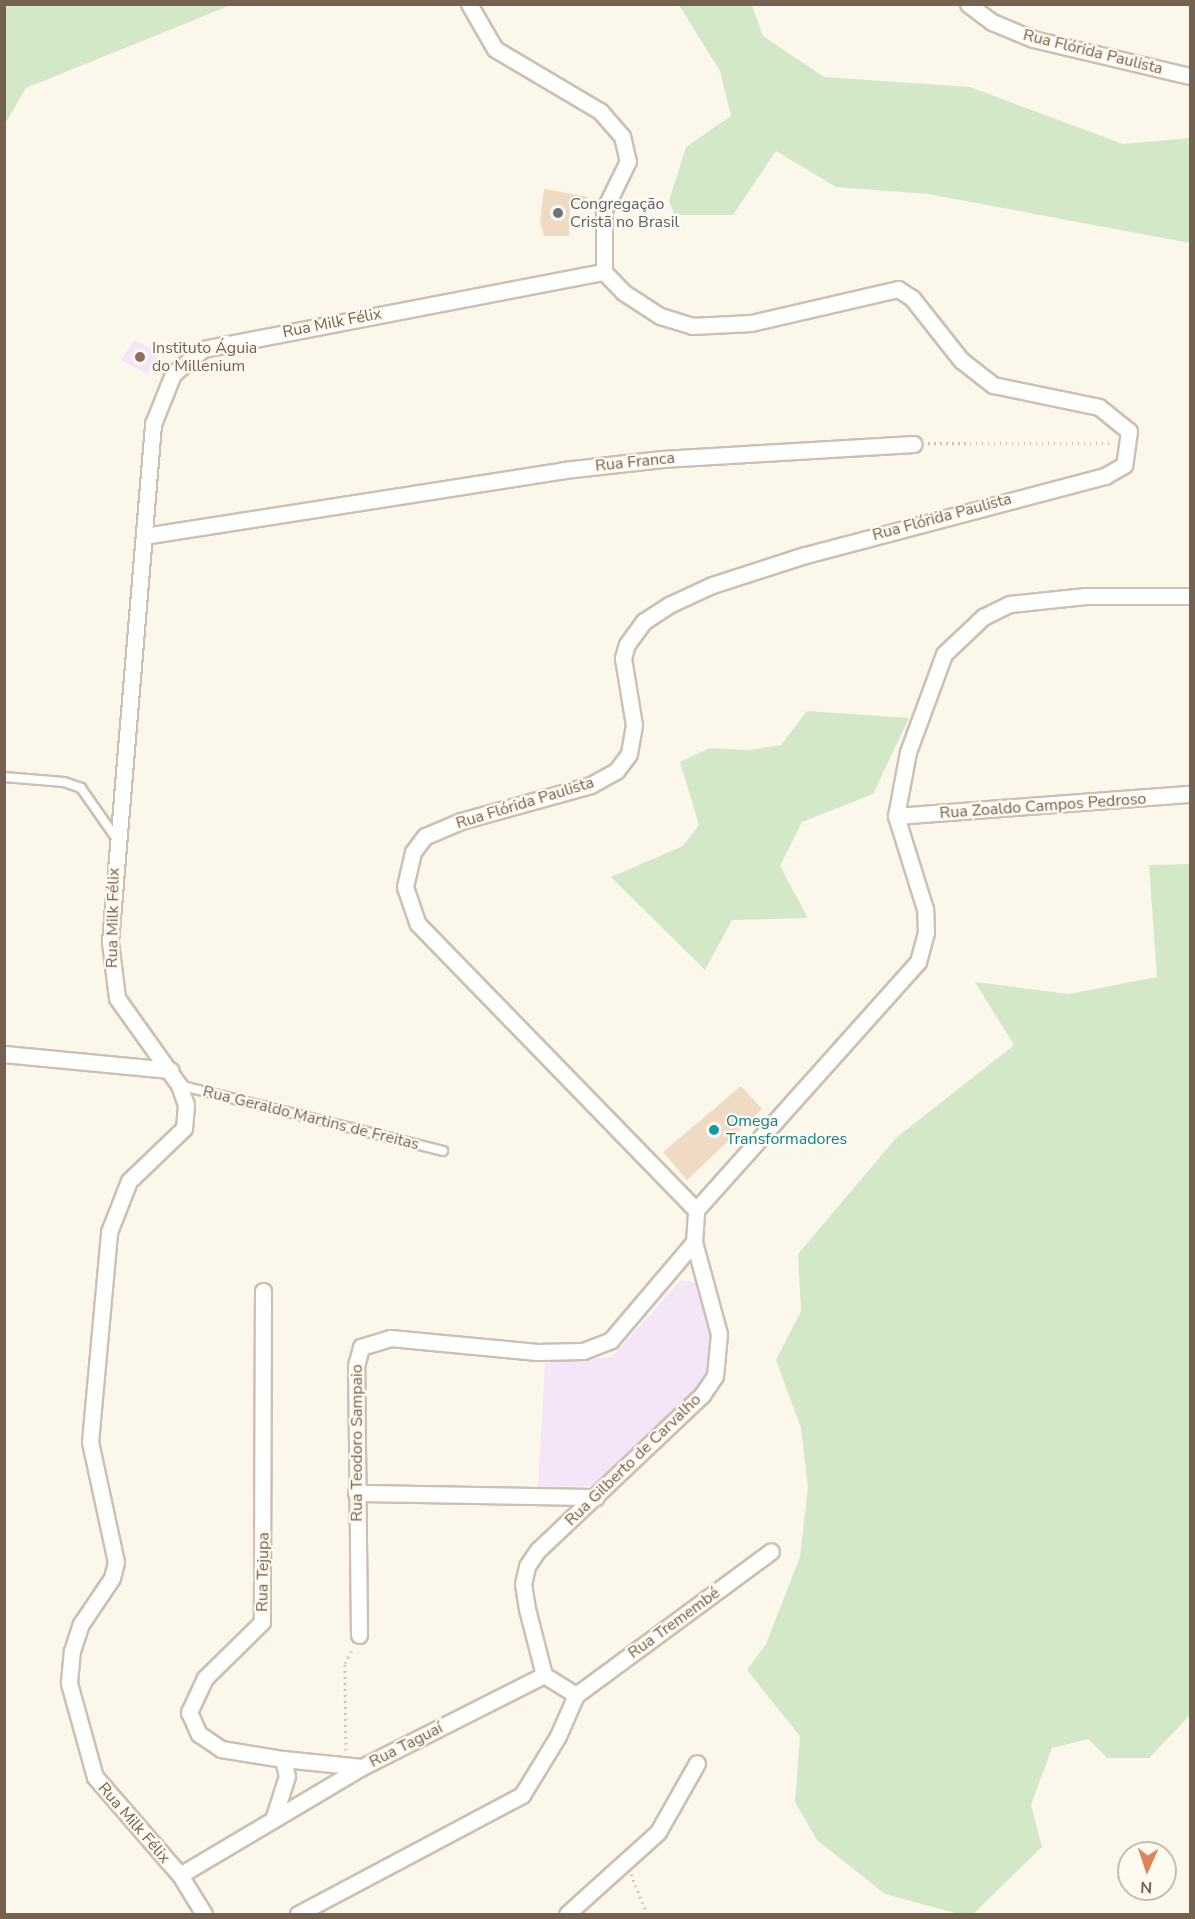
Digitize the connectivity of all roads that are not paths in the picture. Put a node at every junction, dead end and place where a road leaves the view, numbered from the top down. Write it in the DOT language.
graph roads {
  1 [pos="469,4"];
  2 [pos="968,4"];
  3 [pos="1191,76"];
  4 [pos="604,272"];
  5 [pos="914,444"];
  6 [pos="144,536"];
  7 [pos="1191,596"];
  8 [pos="4,777"];
  9 [pos="1191,794"];
  10 [pos="896,816"];
  11 [pos="116,838"];
  12 [pos="4,1054"];
  13 [pos="170,1070"];
  14 [pos="179,1085"];
  15 [pos="443,1151"];
  16 [pos="696,1210"];
  17 [pos="694,1242"];
  18 [pos="263,1291"];
  19 [pos="356,1493"];
  20 [pos="596,1497"];
  21 [pos="771,1551"];
  22 [pos="359,1635"];
  23 [pos="544,1675"];
  24 [pos="576,1695"];
  25 [pos="283,1759"];
  26 [pos="697,1763"];
  27 [pos="362,1767"];
  28 [pos="273,1820"];
  29 [pos="180,1875"];
  30 [pos="204,1914"];
  31 [pos="298,1914"];
  32 [pos="567,1914"];
  1 -- 4 [label="street"];
  2 -- 3 [label="street, Rua Flórida Paulista"];
  4 -- 6 [label="street, Rua Milk Félix"];
  4 -- 16 [label="street, Rua Flórida Paulista"];
  5 -- 6 [label="street, Rua Franca"];
  6 -- 11 [label="street, Rua Milk Félix"];
  7 -- 10 [label="street"];
  8 -- 11 [label="lane"];
  9 -- 10 [label="street, Rua Zoaldo Campos Pedroso"];
  10 -- 16 [label="street"];
  11 -- 13 [label="street, Rua Milk Félix"];
  12 -- 13 [label="street"];
  13 -- 14 [label="street, Rua Milk Félix"];
  14 -- 15 [label="lane, Rua Geraldo Martins de Freitas"];
  14 -- 29 [label="street, Rua Milk Félix"];
  16 -- 17 [label="street, Rua Gilberto de Carvalho"];
  17 -- 19 [label="street, Rua Teodoro Sampaio"];
  17 -- 20 [label="street, Rua Gilberto de Carvalho"];
  18 -- 25 [label="street, Rua Tejupa"];
  19 -- 20 [label="street"];
  19 -- 22 [label="street, Rua Teodoro Sampaio"];
  20 -- 23 [label="street, Rua Gilberto de Carvalho"];
  21 -- 24 [label="street, Rua Tremembé"];
  23 -- 24 [label="street"];
  23 -- 27 [label="street, Rua Taguaí"];
  24 -- 31 [label="street"];
  25 -- 27 [label="street, Rua Tejupa"];
  25 -- 28 [label="street"];
  26 -- 32 [label="street"];
  27 -- 28 [label="street, Rua Taguaí"];
  28 -- 29 [label="street"];
  29 -- 30 [label="street, Rua Milk Félix"];
}
